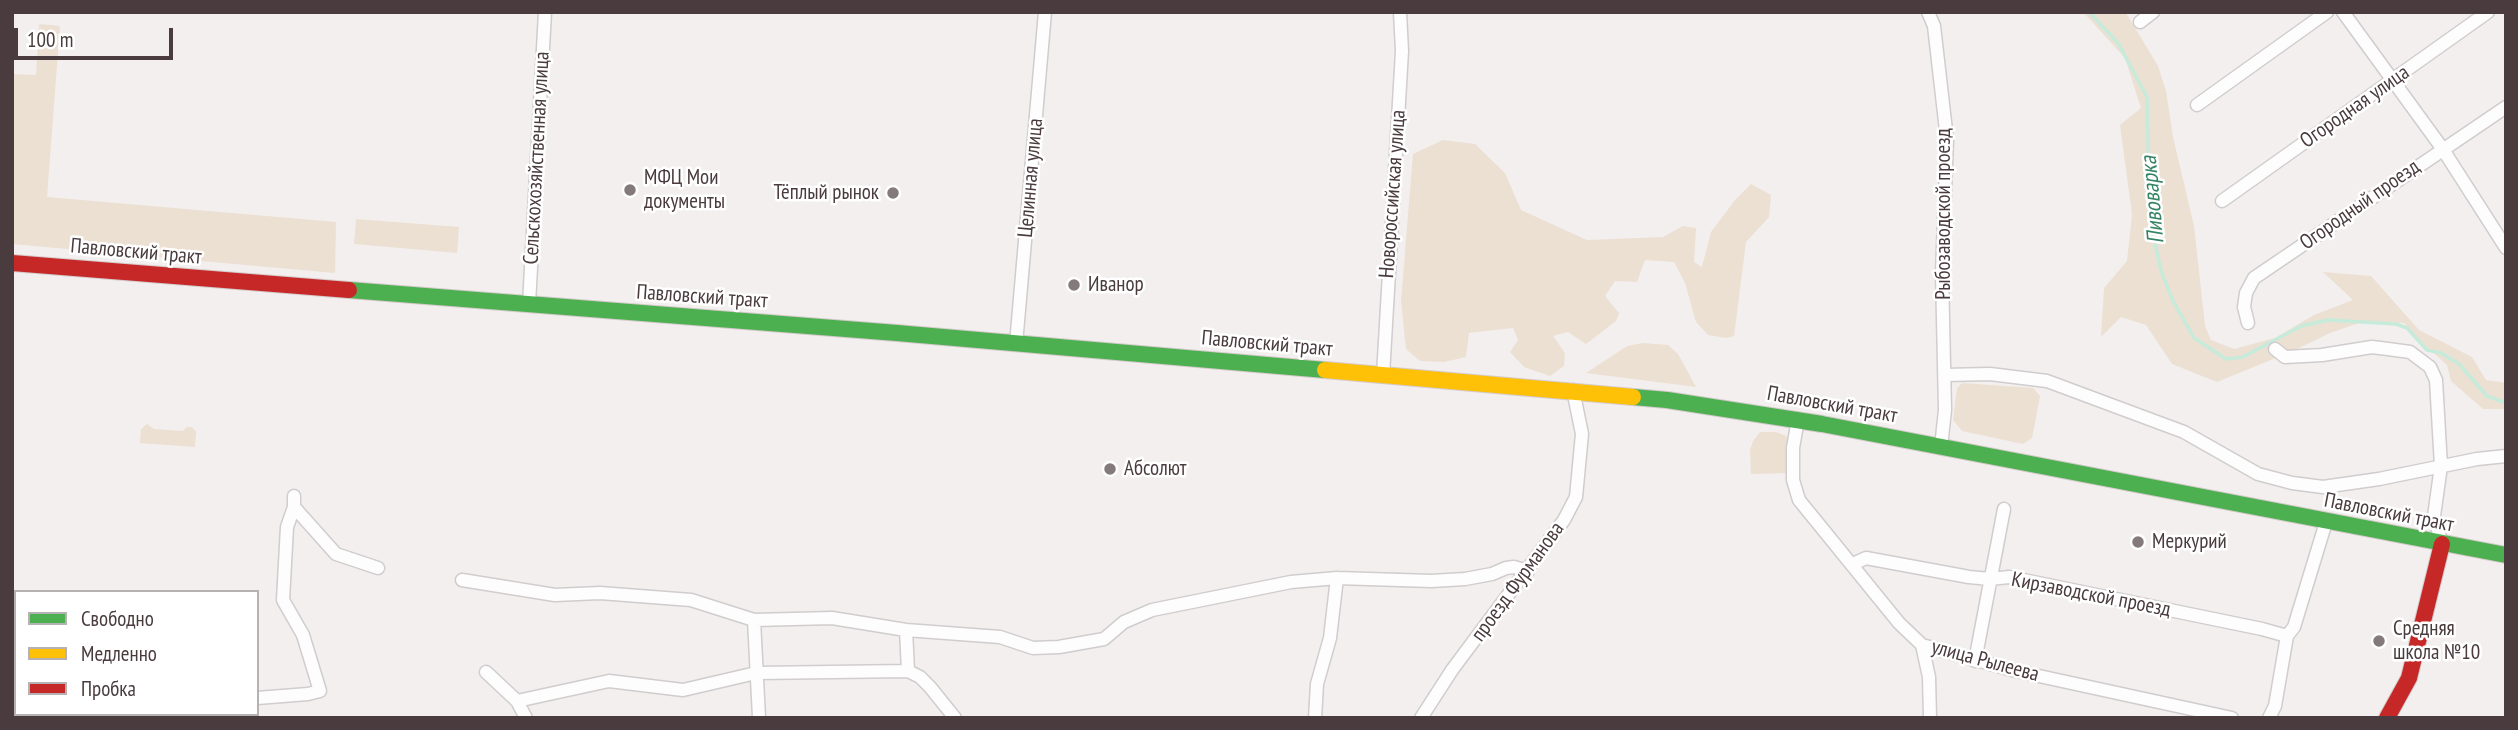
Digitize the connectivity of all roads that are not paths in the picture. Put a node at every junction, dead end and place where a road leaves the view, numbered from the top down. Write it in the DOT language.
graph roads {
  1 [pos="545,12"];
  2 [pos="1045,12"];
  3 [pos="1400,12"];
  4 [pos="1928,12"];
  5 [pos="2153,12"];
  6 [pos="2327,12"];
  7 [pos="2343,12"];
  8 [pos="2488,12"];
  9 [pos="2140,22"];
  10 [pos="2394,80"];
  11 [pos="2197,105"];
  12 [pos="2506,107"];
  13 [pos="2442,148"];
  14 [pos="2222,201"];
  15 [pos="2506,248"];
  16 [pos="12,263"];
  17 [pos="529,304"];
  18 [pos="2248,323"];
  19 [pos="1016,344"];
  20 [pos="2275,349"];
  21 [pos="1383,375"];
  22 [pos="1945,375"];
  23 [pos="1573,390"];
  24 [pos="1798,419"];
  25 [pos="1941,447"];
  26 [pos="2506,456"];
  27 [pos="2441,466"];
  28 [pos="2004,509"];
  29 [pos="2326,522"];
  30 [pos="2442,544"];
  31 [pos="2506,555"];
  32 [pos="1853,564"];
  33 [pos="378,568"];
  34 [pos="1528,571"];
  35 [pos="1337,578"];
  36 [pos="1990,579"];
  37 [pos="462,580"];
  38 [pos="754,620"];
  39 [pos="906,630"];
  40 [pos="2287,636"];
  41 [pos="1922,645"];
  42 [pos="1975,661"];
  43 [pos="908,671"];
  44 [pos="486,672"];
  45 [pos="756,673"];
  46 [pos="259,698"];
  47 [pos="517,701"];
  48 [pos="526,718"];
  49 [pos="759,718"];
  50 [pos="955,718"];
  51 [pos="1315,718"];
  52 [pos="1420,718"];
  53 [pos="1930,718"];
  54 [pos="2232,718"];
  55 [pos="2269,718"];
  56 [pos="2387,718"];
  1 -- 17 [label="street, Сельскохозяйственная улица"];
  2 -- 19 [label="street, Целинная улица"];
  3 -- 21 [label="street, Новороссийская улица"];
  4 -- 22 [label="street, Рыбозаводской проезд"];
  5 -- 9 [label="street"];
  6 -- 11 [label="street"];
  7 -- 10 [label="street"];
  8 -- 10 [label="street, Огородная улица"];
  10 -- 13 [label="street"];
  10 -- 14 [label="street, Огородная улица"];
  12 -- 13 [label="street, Огородный проезд"];
  13 -- 15 [label="street"];
  13 -- 18 [label="street, Огородный проезд"];
  16 -- 17 [label="main road, Павловский тракт"];
  17 -- 19 [label="main road, Павловский тракт"];
  19 -- 21 [label="main road, Павловский тракт"];
  20 -- 27 [label="street"];
  21 -- 23 [label="main road, Павловский тракт"];
  22 -- 25 [label="street, Рыбозаводской проезд"];
  22 -- 27 [label="street"];
  23 -- 24 [label="main road, Павловский тракт"];
  23 -- 34 [label="street, проезд Фурманова"];
  24 -- 25 [label="main road, Павловский тракт"];
  24 -- 32 [label="street, улица Рылеева"];
  25 -- 29 [label="main road, Павловский тракт"];
  26 -- 27 [label="street"];
  27 -- 30 [label="street"];
  28 -- 36 [label="street"];
  29 -- 30 [label="main road, Павловский тракт"];
  29 -- 40 [label="street"];
  30 -- 31 [label="main road, Павловский тракт"];
  30 -- 56 [label="main road"];
  32 -- 36 [label="street, Кирзаводской проезд"];
  32 -- 41 [label="street, улица Рылеева"];
  33 -- 46 [label="street"];
  34 -- 35 [label="street"];
  34 -- 52 [label="street, проезд Фурманова"];
  35 -- 39 [label="street"];
  35 -- 51 [label="street"];
  36 -- 40 [label="street, Кирзаводской проезд"];
  36 -- 42 [label="street"];
  37 -- 38 [label="street"];
  38 -- 39 [label="street"];
  38 -- 45 [label="street"];
  39 -- 43 [label="street"];
  40 -- 55 [label="street"];
  41 -- 42 [label="street, улица Рылеева"];
  41 -- 53 [label="street"];
  42 -- 54 [label="street, улица Рылеева"];
  43 -- 45 [label="street"];
  43 -- 50 [label="street"];
  44 -- 47 [label="street"];
  45 -- 47 [label="street"];
  45 -- 49 [label="street"];
  47 -- 48 [label="street"];
}
